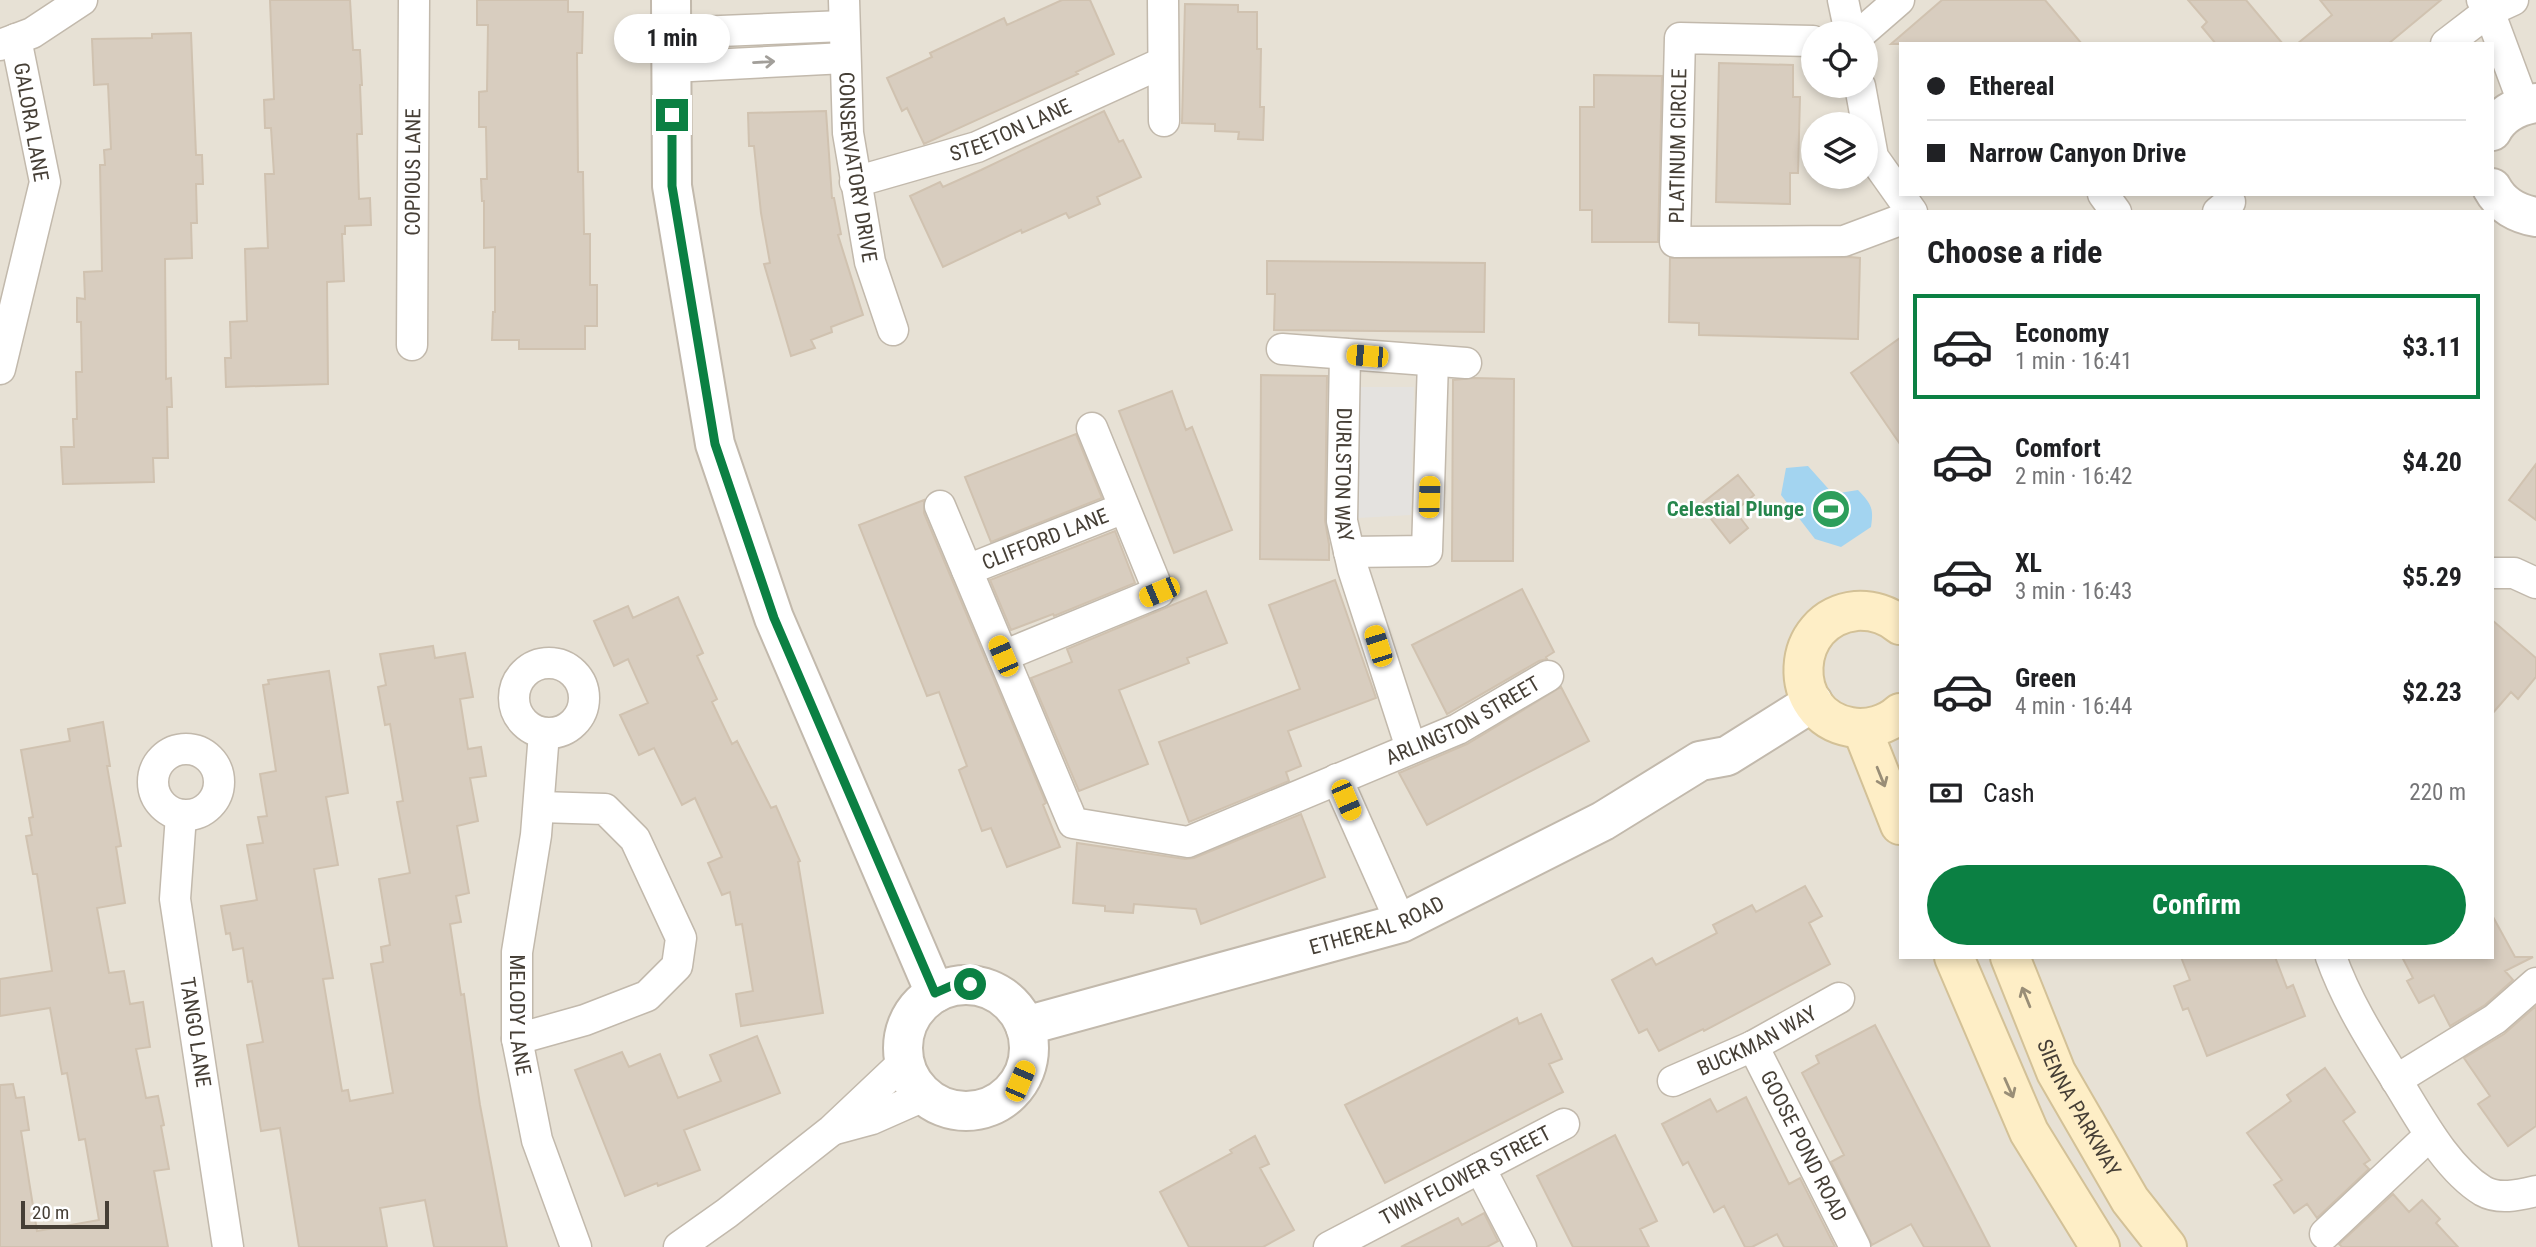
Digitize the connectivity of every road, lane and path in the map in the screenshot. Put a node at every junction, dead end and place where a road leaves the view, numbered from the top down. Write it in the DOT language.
graph roads {
  1 [pos="82,0"];
  2 [pos="414,0"];
  3 [pos="1163,0"];
  4 [pos="1843,0"];
  5 [pos="1899,0"];
  6 [pos="2495,4"];
  7 [pos="844,13"];
  8 [pos="1847,21"];
  9 [pos="1875,21"];
  10 [pos="671,34"];
  11 [pos="1801,41"];
  12 [pos="8,42"];
  13 [pos="2448,42"];
  14 [pos="845,58"];
  15 [pos="1162,63"];
  16 [pos="1862,98"];
  17 [pos="2530,104"];
  18 [pos="1164,121"];
  19 [pos="2494,129"];
  20 [pos="855,182"];
  21 [pos="1899,194"];
  22 [pos="2486,198"];
  23 [pos="2536,217"];
  24 [pos="1899,219"];
  25 [pos="893,330"];
  26 [pos="412,345"];
  27 [pos="1282,349"];
  28 [pos="1345,354"];
  29 [pos="1433,361"];
  30 [pos="1466,363"];
  31 [pos="0,369"];
  32 [pos="1092,428"];
  33 [pos="940,506"];
  34 [pos="1124,508"];
  35 [pos="1349,552"];
  36 [pos="967,570"];
  37 [pos="2494,573"];
  38 [pos="2536,583"];
  39 [pos="1895,617"];
  40 [pos="1003,656"];
  41 [pos="1548,676"];
  42 [pos="1808,689"];
  43 [pos="1899,714"];
  44 [pos="1862,729"];
  45 [pos="544,733"];
  46 [pos="1411,748"];
  47 [pos="1337,779"];
  48 [pos="540,807"];
  49 [pos="181,815"];
  50 [pos="1073,822"];
  51 [pos="1899,822"];
  52 [pos="1401,923"];
  53 [pos="1955,959"];
  54 [pos="2011,959"];
  55 [pos="2332,959"];
  56 [pos="2536,983"];
  57 [pos="935,993"];
  58 [pos="1839,998"];
  59 [pos="1026,1026"];
  60 [pos="517,1038"];
  61 [pos="1753,1046"];
  62 [pos="904,1062"];
  63 [pos="2396,1080"];
  64 [pos="1672,1081"];
  65 [pos="924,1096"];
  66 [pos="1564,1124"];
  67 [pos="832,1130"];
  68 [pos="2430,1135"];
  69 [pos="1480,1168"];
  70 [pos="2536,1191"];
  71 [pos="2325,1234"];
  72 [pos="1341,1244"];
  73 [pos="228,1247"];
  74 [pos="576,1247"];
  75 [pos="679,1247"];
  76 [pos="1521,1247"];
  77 [pos="1855,1247"];
  78 [pos="2100,1247"];
  79 [pos="2167,1247"];
  1 -- 12 [label="street"];
  2 -- 26 [label="street, COPIOUS LANE"];
  3 -- 15 [label="street"];
  4 -- 8 [label="street"];
  5 -- 9 [label="street"];
  6 -- 13 [label="street"];
  6 -- 17 [label="street"];
  7 -- 10 [label="street"];
  7 -- 14 [label="street, CONSERVATORY DRIVE"];
  10 -- 14 [label="street, one-way"];
  10 -- 57 [label="street"];
  11 -- 24 [label="street, PLATINUM CIRCLE"];
  12 -- 31 [label="street, GALORA LANE"];
  14 -- 20 [label="street, CONSERVATORY DRIVE"];
  15 -- 18 [label="street"];
  15 -- 20 [label="street, STEETON LANE"];
  16 -- 21 [label="street"];
  17 -- 19 [label="street"];
  20 -- 25 [label="street, CONSERVATORY DRIVE"];
  22 -- 23 [label="street"];
  27 -- 28 [label="street"];
  28 -- 29 [label="street"];
  28 -- 35 [label="street, DURLSTON WAY"];
  29 -- 30 [label="street"];
  29 -- 35 [label="street, DURLSTON WAY"];
  32 -- 34 [label="street, CLIFFORD LANE"];
  33 -- 36 [label="street, CLIFFORD LANE"];
  34 -- 36 [label="street, CLIFFORD LANE"];
  34 -- 40 [label="street, CLIFFORD LANE"];
  35 -- 46 [label="street, DURLSTON WAY"];
  36 -- 40 [label="street, CLIFFORD LANE"];
  37 -- 38 [label="street"];
  39 -- 42 [label="main road"];
  40 -- 50 [label="street, CLIFFORD LANE"];
  41 -- 46 [label="street, ARLINGTON STREET"];
  42 -- 44 [label="main road"];
  42 -- 52 [label="street, ETHEREAL ROAD"];
  43 -- 44 [label="main road"];
  44 -- 51 [label="main road, one-way"];
  45 -- 48 [label="street, MELODY LANE"];
  46 -- 47 [label="street, ARLINGTON STREET"];
  47 -- 50 [label="street, ARLINGTON STREET"];
  47 -- 52 [label="street"];
  48 -- 60 [label="street, MELODY LANE"];
  48 -- 60 [label="street"];
  49 -- 73 [label="street, TANGO LANE"];
  52 -- 59 [label="street, ETHEREAL ROAD"];
  53 -- 78 [label="main road, one-way"];
  79 -- 54 [label="main road, SIENNA PARKWAY, one-way"];
  55 -- 63 [label="street"];
  56 -- 63 [label="street"];
  57 -- 59 [label="street"];
  57 -- 62 [label="street"];
  58 -- 61 [label="street, BUCKMAN WAY"];
  59 -- 65 [label="street"];
  60 -- 74 [label="street, MELODY LANE"];
  61 -- 64 [label="street, BUCKMAN WAY"];
  61 -- 77 [label="street, GOOSE POND ROAD"];
  62 -- 65 [label="street"];
  62 -- 67 [label="street"];
  63 -- 68 [label="street"];
  65 -- 67 [label="street"];
  66 -- 69 [label="street, TWIN FLOWER STREET"];
  67 -- 75 [label="street"];
  68 -- 70 [label="street"];
  68 -- 71 [label="street"];
  69 -- 72 [label="street, TWIN FLOWER STREET"];
  69 -- 76 [label="street"];
}
